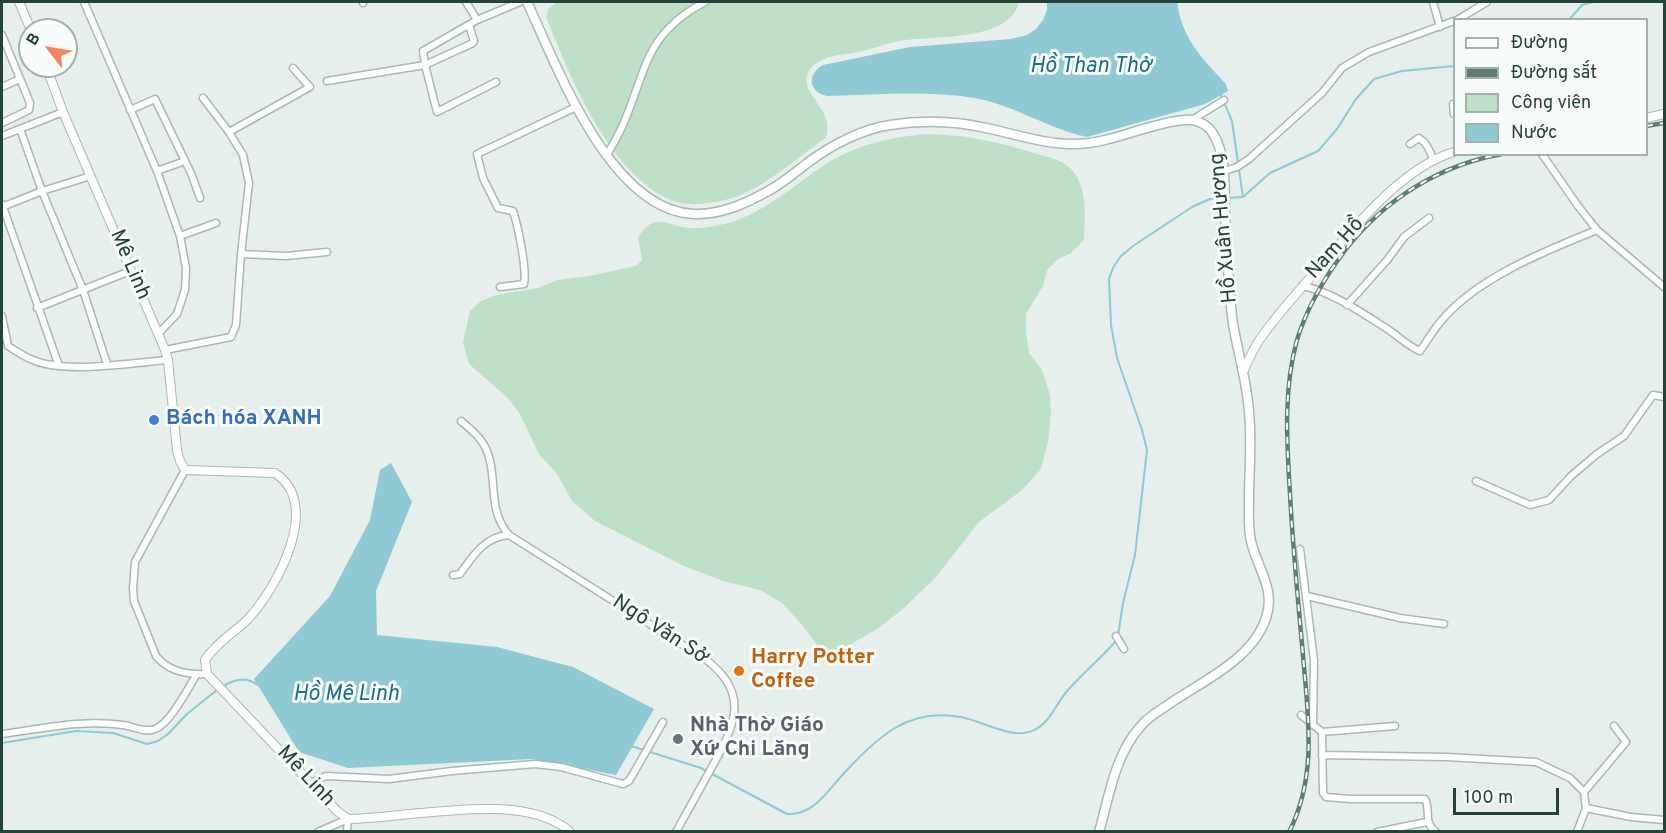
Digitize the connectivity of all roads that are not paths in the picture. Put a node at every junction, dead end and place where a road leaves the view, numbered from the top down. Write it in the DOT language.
graph roads {
  1 [pos="19,2"];
  2 [pos="84,2"];
  3 [pos="466,2"];
  4 [pos="520,2"];
  5 [pos="527,2"];
  6 [pos="705,2"];
  7 [pos="1433,2"];
  8 [pos="1487,2"];
  9 [pos="26,18"];
  10 [pos="1459,18"];
  11 [pos="477,20"];
  12 [pos="1453,21"];
  13 [pos="469,25"];
  14 [pos="1440,27"];
  15 [pos="2,35"];
  16 [pos="425,65"];
  17 [pos="293,68"];
  18 [pos="50,78"];
  19 [pos="20,79"];
  20 [pos="327,81"];
  21 [pos="496,82"];
  22 [pos="2,87"];
  23 [pos="203,98"];
  24 [pos="1224,100"];
  25 [pos="576,107"];
  26 [pos="130,110"];
  27 [pos="63,112"];
  28 [pos="1665,114"];
  29 [pos="1648,118"];
  30 [pos="1191,120"];
  31 [pos="2,123"];
  32 [pos="20,129"];
  33 [pos="229,132"];
  34 [pos="2,136"];
  35 [pos="1410,144"];
  36 [pos="1453,153"];
  37 [pos="607,155"];
  38 [pos="1543,156"];
  39 [pos="185,161"];
  40 [pos="1432,161"];
  41 [pos="157,171"];
  42 [pos="1224,175"];
  43 [pos="91,176"];
  44 [pos="42,191"];
  45 [pos="200,198"];
  46 [pos="2,206"];
  47 [pos="1429,218"];
  48 [pos="216,223"];
  49 [pos="1597,230"];
  50 [pos="180,236"];
  51 [pos="327,252"];
  52 [pos="241,254"];
  53 [pos="130,271"];
  54 [pos="1302,286"];
  55 [pos="500,287"];
  56 [pos="1665,287"];
  57 [pos="83,290"];
  58 [pos="1347,305"];
  59 [pos="37,308"];
  60 [pos="2,316"];
  61 [pos="158,334"];
  62 [pos="165,350"];
  63 [pos="168,360"];
  64 [pos="106,364"];
  65 [pos="59,366"];
  66 [pos="1243,372"];
  67 [pos="1665,397"];
  68 [pos="461,421"];
  69 [pos="185,470"];
  70 [pos="1476,482"];
  71 [pos="508,535"];
  72 [pos="1300,549"];
  73 [pos="453,575"];
  74 [pos="1307,596"];
  75 [pos="1444,624"];
  76 [pos="1116,636"];
  77 [pos="1124,649"];
  78 [pos="197,674"];
  79 [pos="209,677"];
  80 [pos="1301,715"];
  81 [pos="663,722"];
  82 [pos="1313,724"];
  83 [pos="1395,726"];
  84 [pos="1614,726"];
  85 [pos="1322,732"];
  86 [pos="2,734"];
  87 [pos="1322,755"];
  88 [pos="312,783"];
  89 [pos="1584,792"];
  90 [pos="1586,808"];
  91 [pos="348,819"];
  92 [pos="1665,820"];
  93 [pos="1427,822"];
  94 [pos="318,831"];
  95 [pos="348,831"];
  96 [pos="570,831"];
  97 [pos="676,831"];
  98 [pos="1099,831"];
  99 [pos="1377,831"];
  100 [pos="1436,831"];
  101 [pos="1577,831"];
  1 -- 9 [label="street"];
  2 -- 26 [label="street"];
  3 -- 11 [label="street"];
  4 -- 11 [label="street"];
  5 -- 25 [label="main road"];
  6 -- 37 [label="street"];
  7 -- 14 [label="street"];
  8 -- 10 [label="street"];
  11 -- 13 [label="street"];
  12 -- 14 [label="street"];
  13 -- 16 [label="street"];
  13 -- 16 [label="street"];
  14 -- 42 [label="street"];
  15 -- 19 [label="street"];
  16 -- 20 [label="street"];
  16 -- 21 [label="street"];
  17 -- 33 [label="street"];
  18 -- 27 [label="street, Mê Linh"];
  19 -- 22 [label="street"];
  19 -- 31 [label="street"];
  23 -- 33 [label="street"];
  24 -- 30 [label="street"];
  25 -- 37 [label="main road"];
  25 -- 55 [label="street"];
  26 -- 39 [label="street"];
  26 -- 41 [label="street"];
  27 -- 32 [label="street"];
  27 -- 43 [label="street, Mê Linh"];
  28 -- 29 [label="street"];
  30 -- 37 [label="main road"];
  30 -- 42 [label="main road, Hồ Xuân Hương"];
  32 -- 34 [label="street"];
  32 -- 44 [label="street"];
  33 -- 52 [label="street"];
  35 -- 40 [label="street"];
  36 -- 40 [label="street, Nam Hồ"];
  38 -- 49 [label="street"];
  39 -- 41 [label="street"];
  39 -- 45 [label="street"];
  40 -- 54 [label="street, Nam Hồ"];
  41 -- 50 [label="street"];
  42 -- 66 [label="main road, Hồ Xuân Hương"];
  43 -- 44 [label="street"];
  43 -- 53 [label="street, Mê Linh"];
  44 -- 46 [label="street"];
  44 -- 57 [label="street"];
  46 -- 59 [label="street"];
  47 -- 58 [label="street"];
  48 -- 50 [label="street"];
  49 -- 56 [label="street"];
  49 -- 58 [label="street"];
  50 -- 61 [label="street"];
  51 -- 52 [label="street"];
  52 -- 62 [label="street"];
  53 -- 57 [label="street"];
  53 -- 61 [label="street, Mê Linh"];
  54 -- 58 [label="street"];
  54 -- 66 [label="street, Nam Hồ"];
  57 -- 59 [label="street"];
  57 -- 64 [label="street"];
  59 -- 65 [label="street"];
  60 -- 65 [label="street"];
  61 -- 62 [label="street, Mê Linh"];
  62 -- 63 [label="street, Mê Linh"];
  63 -- 64 [label="street"];
  63 -- 69 [label="street, Mê Linh"];
  64 -- 65 [label="street"];
  66 -- 98 [label="main road, Hồ Xuân Hương"];
  67 -- 70 [label="street"];
  68 -- 71 [label="street"];
  69 -- 78 [label="street"];
  69 -- 79 [label="street"];
  71 -- 73 [label="street"];
  71 -- 97 [label="street, Ngô Văn Sở"];
  72 -- 74 [label="street"];
  74 -- 75 [label="street"];
  74 -- 82 [label="street"];
  76 -- 77 [label="street"];
  78 -- 79 [label="street"];
  78 -- 86 [label="street"];
  79 -- 88 [label="street, Mê Linh"];
  80 -- 82 [label="street"];
  81 -- 88 [label="street"];
  82 -- 85 [label="street"];
  83 -- 85 [label="street"];
  84 -- 89 [label="street"];
  85 -- 87 [label="street"];
  87 -- 89 [label="street"];
  87 -- 93 [label="street"];
  88 -- 91 [label="street, Mê Linh"];
  89 -- 90 [label="street"];
  90 -- 92 [label="street"];
  90 -- 101 [label="street"];
  91 -- 94 [label="street"];
  91 -- 95 [label="street"];
  91 -- 96 [label="street, Mê Linh"];
  93 -- 99 [label="street"];
  93 -- 100 [label="street"];
}
